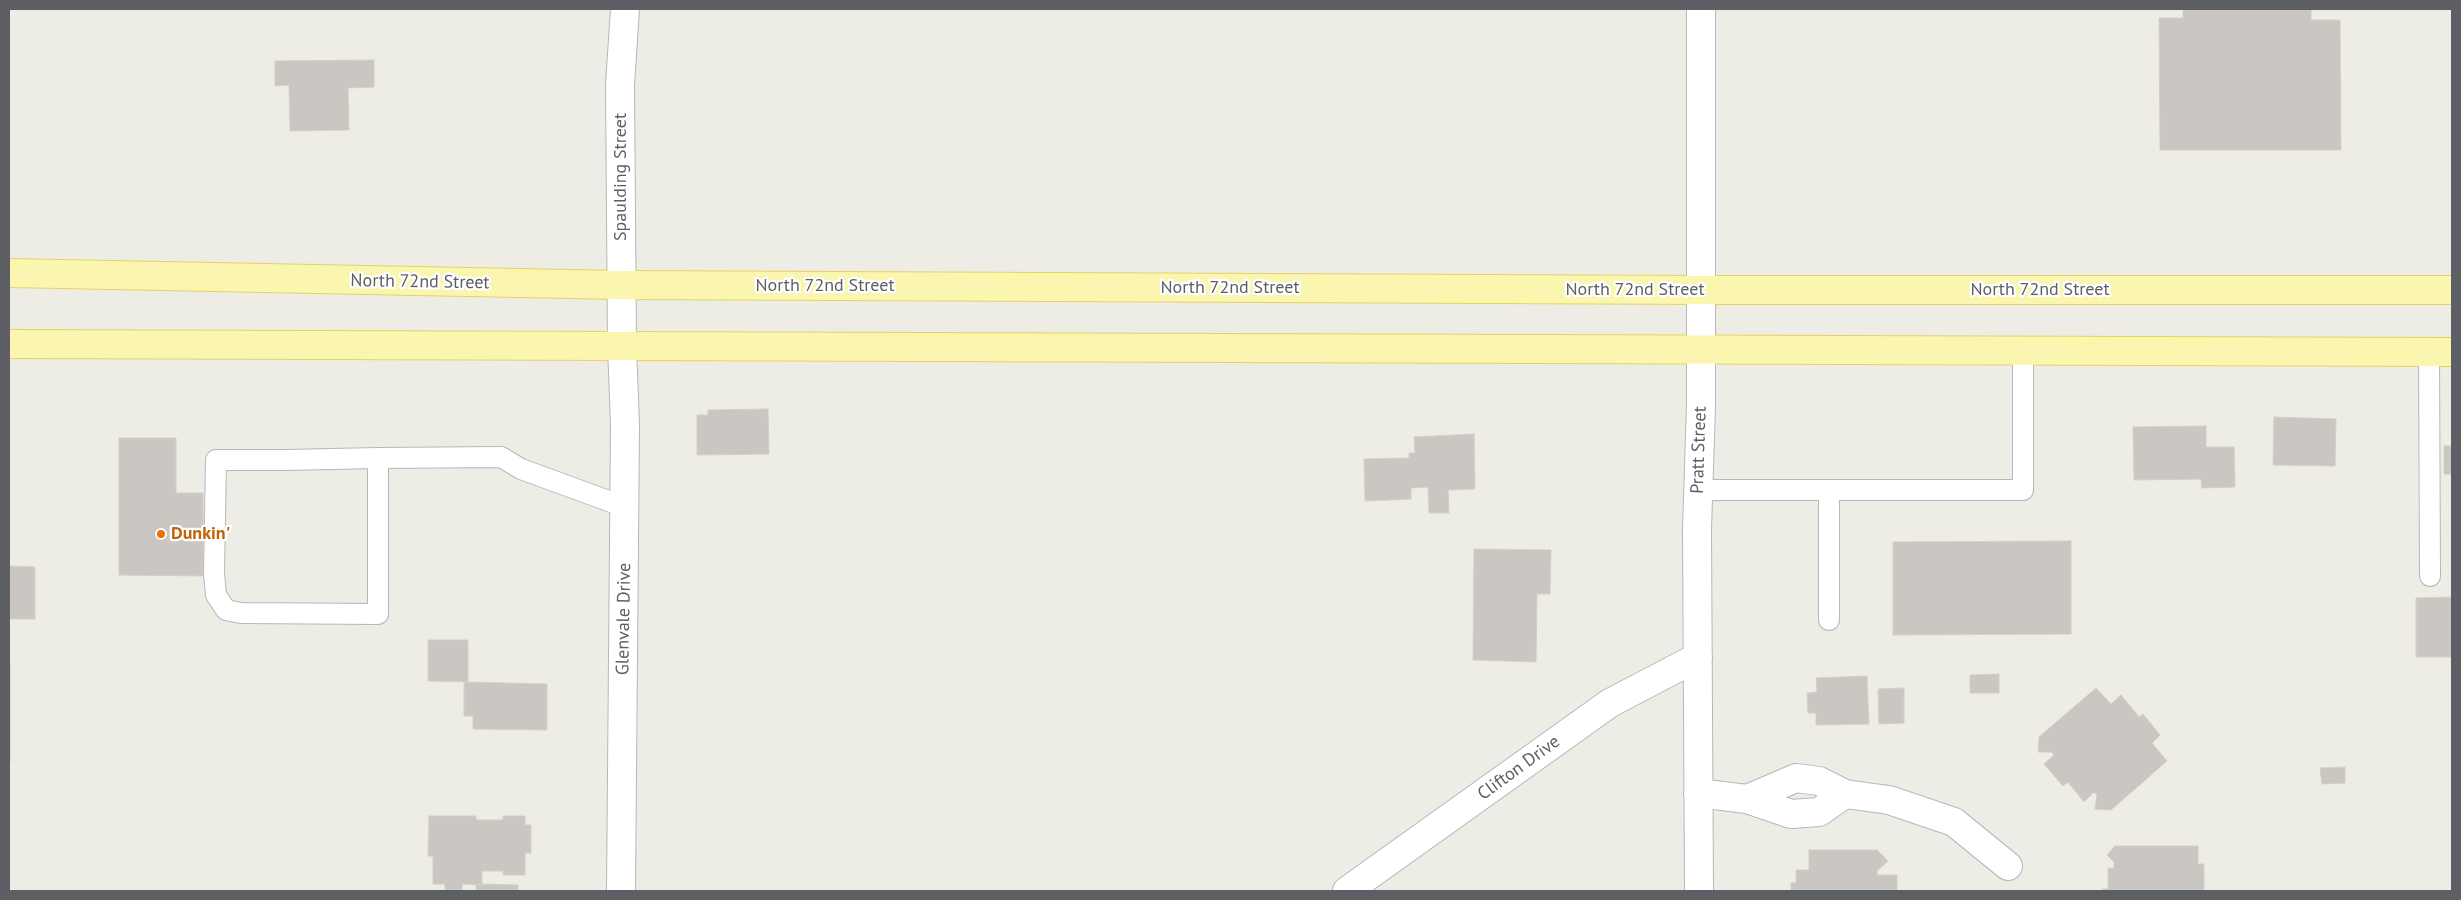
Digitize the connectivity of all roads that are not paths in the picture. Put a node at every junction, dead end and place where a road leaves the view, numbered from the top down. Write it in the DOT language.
graph roads {
  1 [pos="626,9"];
  2 [pos="1701,9"];
  3 [pos="9,273"];
  4 [pos="621,285"];
  5 [pos="1701,290"];
  6 [pos="2452,290"];
  7 [pos="9,344"];
  8 [pos="622,346"];
  9 [pos="1701,350"];
  10 [pos="2023,350"];
  11 [pos="2440,352"];
  12 [pos="378,458"];
  13 [pos="1698,490"];
  14 [pos="1829,490"];
  15 [pos="625,507"];
  16 [pos="2430,576"];
  17 [pos="1829,620"];
  18 [pos="1698,657"];
  19 [pos="1698,793"];
  20 [pos="1845,794"];
  21 [pos="1747,799"];
  22 [pos="2008,866"];
  23 [pos="621,891"];
  24 [pos="1347,891"];
  25 [pos="1699,891"];
  1 -- 4 [label="street, Spaulding Street"];
  2 -- 5 [label="street, Pratt Street"];
  3 -- 4 [label="main road, North 72nd Street"];
  4 -- 5 [label="main road, North 72nd Street"];
  4 -- 8 [label="street, Spaulding Street"];
  5 -- 6 [label="main road, North 72nd Street"];
  5 -- 9 [label="street, Pratt Street"];
  7 -- 8 [label="main road"];
  8 -- 9 [label="main road"];
  8 -- 15 [label="street, Glenvale Drive"];
  9 -- 10 [label="main road"];
  9 -- 13 [label="street, Pratt Street"];
  10 -- 11 [label="main road"];
  10 -- 14 [label="lane"];
  11 -- 16 [label="lane"];
  12 -- 12 [label="lane"];
  12 -- 15 [label="lane"];
  13 -- 14 [label="lane"];
  13 -- 18 [label="street, Pratt Street"];
  14 -- 17 [label="lane"];
  15 -- 23 [label="street, Glenvale Drive"];
  18 -- 19 [label="street, Pratt Street"];
  18 -- 24 [label="street, Clifton Drive"];
  19 -- 21 [label="street"];
  19 -- 25 [label="street, Pratt Street"];
  20 -- 21 [label="street"];
  20 -- 21 [label="street"];
  20 -- 22 [label="street"];
}
